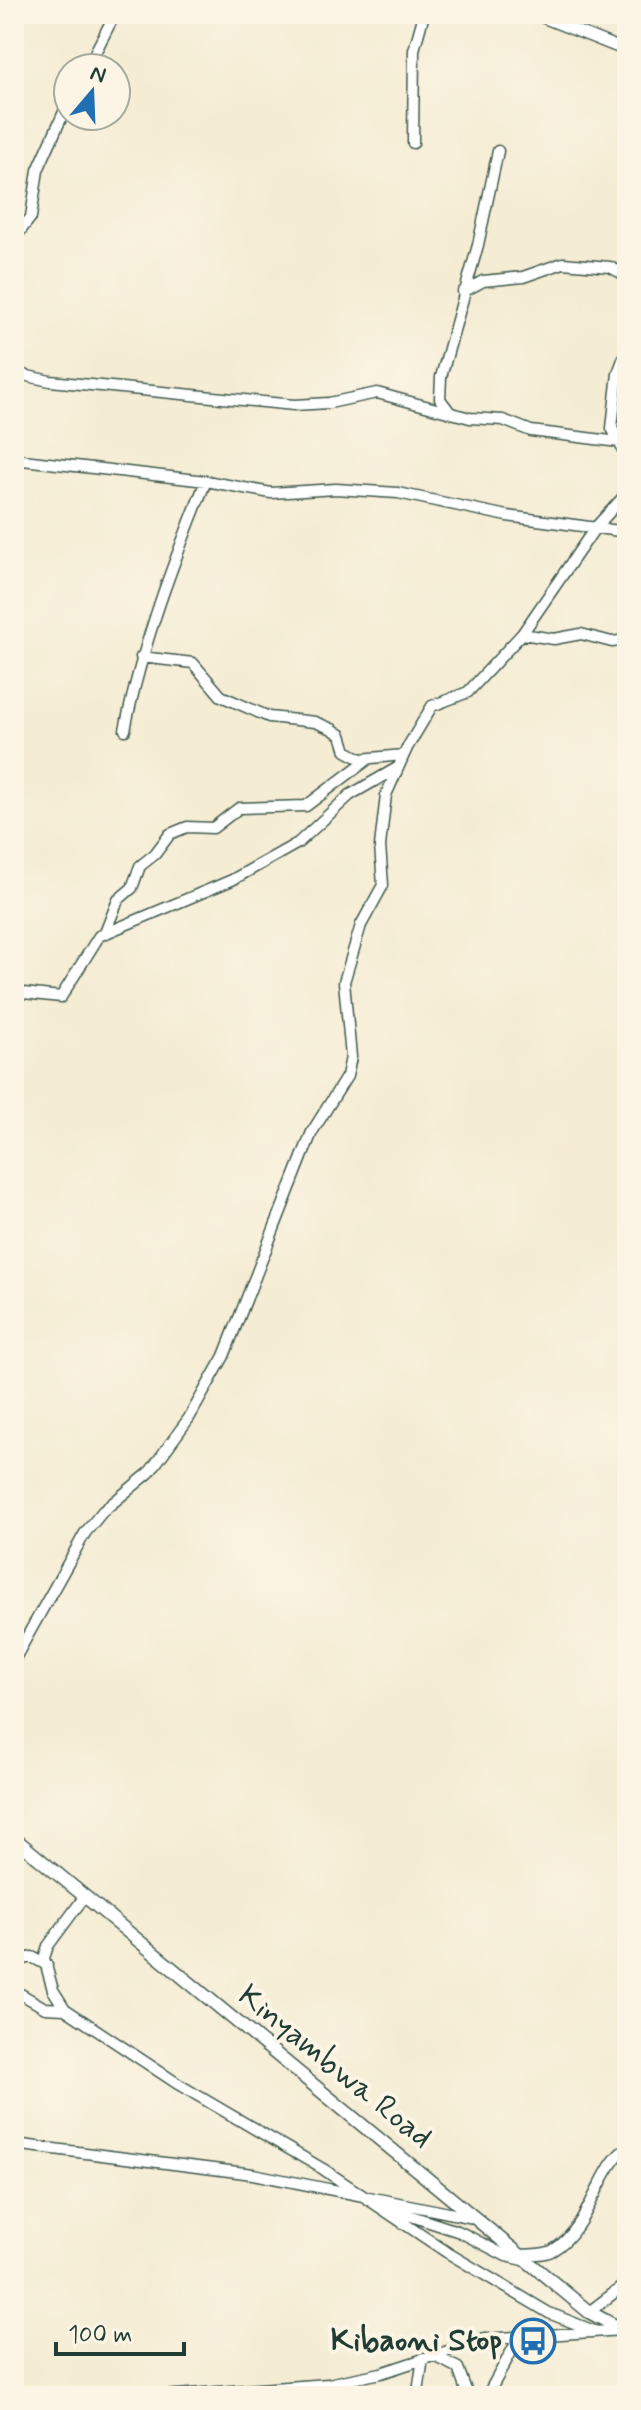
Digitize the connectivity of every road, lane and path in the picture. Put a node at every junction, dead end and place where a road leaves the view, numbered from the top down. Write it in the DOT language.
graph roads {
  1 [pos="115,14"];
  2 [pos="424,14"];
  3 [pos="534,14"];
  4 [pos="627,51"];
  5 [pos="95,52"];
  6 [pos="55,132"];
  7 [pos="413,143"];
  8 [pos="498,151"];
  9 [pos="14,239"];
  10 [pos="627,276"];
  11 [pos="463,292"];
  12 [pos="627,349"];
  13 [pos="14,373"];
  14 [pos="450,412"];
  15 [pos="622,442"];
  16 [pos="627,458"];
  17 [pos="14,459"];
  18 [pos="206,481"];
  19 [pos="627,493"];
  20 [pos="595,528"];
  21 [pos="627,532"];
  22 [pos="522,634"];
  23 [pos="627,640"];
  24 [pos="141,657"];
  25 [pos="125,730"];
  26 [pos="403,755"];
  27 [pos="367,760"];
  28 [pos="397,768"];
  29 [pos="105,933"];
  30 [pos="14,992"];
  31 [pos="14,1660"];
  32 [pos="14,1838"];
  33 [pos="85,1896"];
  34 [pos="14,1965"];
  35 [pos="47,1965"];
  36 [pos="14,1990"];
  37 [pos="65,2009"];
  38 [pos="14,2144"];
  39 [pos="627,2148"];
  40 [pos="369,2200"];
  41 [pos="479,2218"];
  42 [pos="526,2259"];
  43 [pos="627,2283"];
  44 [pos="589,2312"];
  45 [pos="594,2331"];
  46 [pos="625,2331"];
  47 [pos="520,2336"];
  48 [pos="428,2356"];
  49 [pos="259,2393"];
  50 [pos="164,2396"];
  51 [pos="414,2396"];
  52 [pos="468,2396"];
  53 [pos="487,2396"];
  1 -- 5 [label="street"];
  2 -- 7 [label="street"];
  3 -- 4 [label="street"];
  6 -- 9 [label="street"];
  8 -- 11 [label="street"];
  10 -- 11 [label="street"];
  11 -- 14 [label="street"];
  12 -- 15 [label="street"];
  13 -- 14 [label="street"];
  14 -- 15 [label="street"];
  15 -- 16 [label="street"];
  17 -- 18 [label="street"];
  18 -- 20 [label="street"];
  18 -- 24 [label="street"];
  19 -- 20 [label="street"];
  20 -- 21 [label="street"];
  20 -- 22 [label="street"];
  22 -- 23 [label="street"];
  22 -- 26 [label="street"];
  24 -- 25 [label="street"];
  24 -- 27 [label="street"];
  26 -- 27 [label="street"];
  26 -- 28 [label="street"];
  27 -- 29 [label="street"];
  28 -- 29 [label="street"];
  28 -- 31 [label="street"];
  29 -- 30 [label="street"];
  32 -- 33 [label="street, Kinyambwa Road"];
  33 -- 35 [label="street"];
  33 -- 41 [label="street, Kinyambwa Road"];
  34 -- 35 [label="street"];
  35 -- 37 [label="street"];
  36 -- 37 [label="street"];
  37 -- 40 [label="street"];
  38 -- 40 [label="street"];
  39 -- 42 [label="street"];
  40 -- 41 [label="street"];
  40 -- 42 [label="street"];
  40 -- 45 [label="street"];
  41 -- 42 [label="street, Kinyambwa Road"];
  42 -- 44 [label="street, Kinyambwa Road"];
  43 -- 44 [label="street"];
  44 -- 46 [label="street, Kinyambwa Road"];
  45 -- 46 [label="street"];
  45 -- 47 [label="street"];
  47 -- 48 [label="street"];
  47 -- 53 [label="street"];
  48 -- 49 [label="street"];
  48 -- 51 [label="street"];
  48 -- 52 [label="street"];
  49 -- 50 [label="street"];
}
